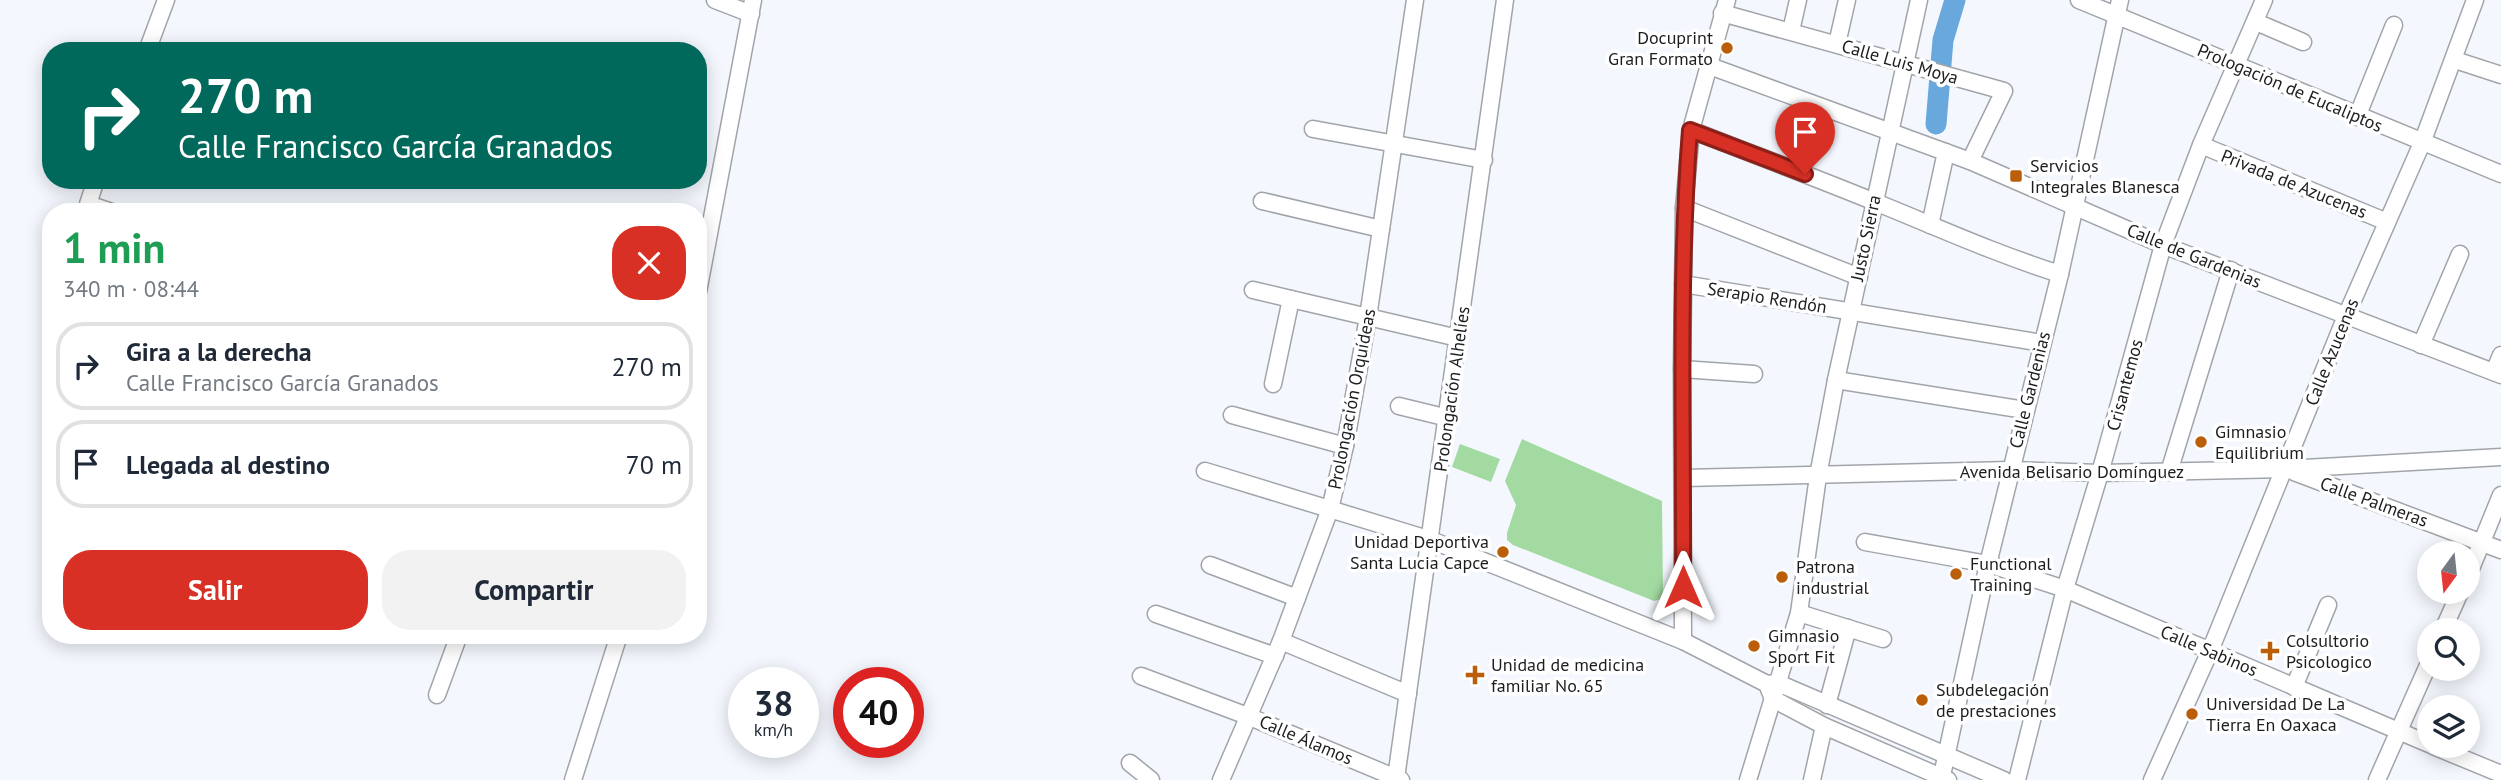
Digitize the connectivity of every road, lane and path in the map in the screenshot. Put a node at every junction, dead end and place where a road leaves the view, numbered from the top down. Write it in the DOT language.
graph roads {
  1 [pos="166,0"];
  2 [pos="715,0"];
  3 [pos="1415,0"];
  4 [pos="1505,0"];
  5 [pos="1798,0"];
  6 [pos="1847,0"];
  7 [pos="1919,0"];
  8 [pos="2079,0"];
  9 [pos="2264,0"];
  10 [pos="2475,0"];
  11 [pos="752,7"];
  12 [pos="1724,7"];
  13 [pos="2118,8"];
  14 [pos="2256,22"];
  15 [pos="2394,25"];
  16 [pos="1791,31"];
  17 [pos="150,42"];
  18 [pos="2303,42"];
  19 [pos="1837,44"];
  20 [pos="2455,60"];
  21 [pos="1906,63"];
  22 [pos="1707,65"];
  23 [pos="2237,65"];
  24 [pos="2501,75"];
  25 [pos="2357,117"];
  26 [pos="1313,129"];
  27 [pos="1690,130"];
  28 [pos="1890,131"];
  29 [pos="1394,143"];
  30 [pos="2422,143"];
  31 [pos="2201,145"];
  32 [pos="1946,152"];
  33 [pos="1484,160"];
  34 [pos="1970,161"];
  35 [pos="2501,174"];
  36 [pos="1262,201"];
  37 [pos="1874,201"];
  38 [pos="2075,206"];
  39 [pos="1684,208"];
  40 [pos="2387,222"];
  41 [pos="1930,225"];
  42 [pos="1381,229"];
  43 [pos="707,244"];
  44 [pos="2163,245"];
  45 [pos="2460,254"];
  46 [pos="2231,270"];
  47 [pos="2060,274"];
  48 [pos="1859,276"];
  49 [pos="1683,284"];
  50 [pos="1253,290"];
  51 [pos="1290,299"];
  52 [pos="1850,312"];
  53 [pos="2346,316"];
  54 [pos="1368,317"];
  55 [pos="1458,338"];
  56 [pos="2042,343"];
  57 [pos="2421,345"];
  58 [pos="2501,355"];
  59 [pos="1682,369"];
  60 [pos="1755,374"];
  61 [pos="2497,374"];
  62 [pos="1836,380"];
  63 [pos="1273,384"];
  64 [pos="1399,406"];
  65 [pos="2025,410"];
  66 [pos="1232,415"];
  67 [pos="1448,418"];
  68 [pos="1345,446"];
  69 [pos="2501,457"];
  70 [pos="2010,470"];
  71 [pos="2286,470"];
  72 [pos="1205,471"];
  73 [pos="2169,472"];
  74 [pos="2100,474"];
  75 [pos="1818,476"];
  76 [pos="1684,478"];
  77 [pos="2501,495"];
  78 [pos="1330,509"];
  79 [pos="1431,540"];
  80 [pos="1865,542"];
  81 [pos="2482,542"];
  82 [pos="2480,547"];
  83 [pos="2501,550"];
  84 [pos="1210,565"];
  85 [pos="1988,565"];
  86 [pos="2065,589"];
  87 [pos="1297,598"];
  88 [pos="2328,605"];
  89 [pos="1798,613"];
  90 [pos="1156,614"];
  91 [pos="1849,628"];
  92 [pos="1883,639"];
  93 [pos="1281,640"];
  94 [pos="1683,641"];
  95 [pos="456,644"];
  96 [pos="616,644"];
  97 [pos="2210,651"];
  98 [pos="1275,656"];
  99 [pos="1142,676"];
  100 [pos="2421,681"];
  101 [pos="2294,687"];
  102 [pos="1773,689"];
  103 [pos="1408,694"];
  104 [pos="437,695"];
  105 [pos="1827,705"];
  106 [pos="1250,717"];
  107 [pos="1824,726"];
  108 [pos="2399,731"];
  109 [pos="2417,739"];
  110 [pos="1947,757"];
  111 [pos="2462,758"];
  112 [pos="1130,763"];
  113 [pos="2501,774"];
  114 [pos="1398,779"];
  115 [pos="1944,779"];
  116 [pos="573,780"];
  117 [pos="1151,780"];
  118 [pos="1221,780"];
  119 [pos="1748,780"];
  120 [pos="1812,780"];
  121 [pos="2004,780"];
  122 [pos="2017,780"];
  123 [pos="2152,780"];
  124 [pos="2377,780"];
  1 -- 17 [label="street"];
  2 -- 11 [label="street"];
  3 -- 29 [label="street, Prolongación Orquídeas"];
  4 -- 33 [label="street, Prolongación Alhelíes"];
  5 -- 16 [label="street"];
  6 -- 19 [label="street"];
  7 -- 21 [label="street, Justo Sierra"];
  8 -- 13 [label="street, Prologación de Eucaliptos"];
  9 -- 14 [label="street, Crisantemos"];
  10 -- 20 [label="street, Calle Azucenas"];
  11 -- 43 [label="street"];
  12 -- 16 [label="street, Calle Luis Moya"];
  12 -- 22 [label="street"];
  13 -- 23 [label="street, Prologación de Eucaliptos"];
  13 -- 38 [label="street, Calle Gardenias"];
  14 -- 18 [label="street"];
  14 -- 23 [label="street, Crisantemos"];
  15 -- 25 [label="street"];
  16 -- 19 [label="street, Calle Luis Moya"];
  19 -- 21 [label="street, Calle Luis Moya"];
  20 -- 24 [label="street"];
  20 -- 30 [label="street, Calle Azucenas"];
  21 -- 28 [label="street, Justo Sierra"];
  21 -- 34 [label="street, Calle Luis Moya"];
  22 -- 27 [label="street"];
  22 -- 28 [label="street, Calle de Gardenias"];
  23 -- 25 [label="street, Prologación de Eucaliptos"];
  23 -- 31 [label="street, Crisantemos"];
  25 -- 30 [label="street, Prologación de Eucaliptos"];
  26 -- 29 [label="street"];
  27 -- 37 [label="street"];
  27 -- 39 [label="street"];
  28 -- 32 [label="street, Calle de Gardenias"];
  28 -- 37 [label="street, Justo Sierra"];
  29 -- 33 [label="street"];
  29 -- 42 [label="street, Prolongación Orquídeas"];
  30 -- 35 [label="street, Prologación de Eucaliptos"];
  30 -- 40 [label="street, Calle Azucenas"];
  31 -- 40 [label="street, Privada de Azucenas"];
  31 -- 44 [label="street, Crisantemos"];
  32 -- 34 [label="street, Calle de Gardenias"];
  32 -- 41 [label="street"];
  33 -- 55 [label="street, Prolongación Alhelíes"];
  34 -- 38 [label="street, Calle de Gardenias"];
  36 -- 42 [label="street"];
  37 -- 41 [label="street"];
  37 -- 48 [label="street, Justo Sierra"];
  38 -- 44 [label="street, Calle de Gardenias"];
  38 -- 47 [label="street, Calle Gardenias"];
  39 -- 48 [label="street"];
  39 -- 49 [label="street"];
  40 -- 53 [label="street, Calle Azucenas"];
  41 -- 47 [label="street"];
  42 -- 54 [label="street, Prolongación Orquídeas"];
  44 -- 46 [label="street, Calle de Gardenias"];
  44 -- 74 [label="street, Crisantemos"];
  45 -- 57 [label="street"];
  46 -- 53 [label="street, Calle de Gardenias"];
  46 -- 73 [label="street"];
  47 -- 56 [label="street, Calle Gardenias"];
  48 -- 52 [label="street, Justo Sierra"];
  49 -- 52 [label="street, Serapio Rendón"];
  49 -- 59 [label="street"];
  50 -- 51 [label="street"];
  51 -- 54 [label="street"];
  51 -- 63 [label="street"];
  52 -- 56 [label="street, Serapio Rendón"];
  52 -- 62 [label="street, Justo Sierra"];
  53 -- 57 [label="street, Calle de Gardenias"];
  53 -- 71 [label="street, Calle Azucenas"];
  54 -- 55 [label="street"];
  54 -- 68 [label="street, Prolongación Orquídeas"];
  55 -- 67 [label="street, Prolongación Alhelíes"];
  56 -- 65 [label="street, Calle Gardenias"];
  57 -- 61 [label="street, Calle de Gardenias"];
  58 -- 61 [label="street"];
  59 -- 60 [label="street"];
  59 -- 76 [label="street"];
  62 -- 65 [label="street"];
  62 -- 75 [label="street, Justo Sierra"];
  64 -- 67 [label="street"];
  65 -- 70 [label="street, Calle Gardenias"];
  66 -- 68 [label="street"];
  67 -- 79 [label="street, Prolongación Alhelíes"];
  68 -- 78 [label="street, Prolongación Orquídeas"];
  69 -- 71 [label="street, Avenida Belisario Domínguez"];
  70 -- 74 [label="street, Avenida Belisario Domínguez"];
  70 -- 75 [label="street, Avenida Belisario Domínguez"];
  70 -- 85 [label="street, Calle Gardenias"];
  71 -- 73 [label="street, Avenida Belisario Domínguez"];
  71 -- 81 [label="street, Calle Palmeras"];
  71 -- 97 [label="street, Calle Azucenas"];
  72 -- 78 [label="street"];
  73 -- 74 [label="street, Avenida Belisario Domínguez"];
  74 -- 86 [label="street, Crisantemos"];
  75 -- 76 [label="street, Avenida Belisario Domínguez"];
  75 -- 89 [label="street, Justo Sierra"];
  76 -- 94 [label="street"];
  77 -- 81 [label="street"];
  78 -- 79 [label="street"];
  78 -- 87 [label="street, Prolongación Orquídeas"];
  79 -- 94 [label="street"];
  79 -- 103 [label="street, Prolongación Alhelíes"];
  80 -- 85 [label="street, Calle Sabinos"];
  81 -- 82 [label="street"];
  81 -- 83 [label="street, Calle Palmeras"];
  84 -- 87 [label="street"];
  85 -- 86 [label="street, Calle Sabinos"];
  85 -- 110 [label="street, Calle Gardenias"];
  86 -- 97 [label="street, Calle Sabinos"];
  86 -- 122 [label="street, Crisantemos"];
  87 -- 93 [label="street, Prolongación Orquídeas"];
  88 -- 101 [label="street"];
  89 -- 91 [label="street"];
  89 -- 102 [label="street, Justo Sierra"];
  90 -- 98 [label="street"];
  91 -- 92 [label="street"];
  91 -- 105 [label="street"];
  93 -- 98 [label="street, Prolongación Orquídeas"];
  93 -- 103 [label="street"];
  94 -- 102 [label="street"];
  95 -- 104 [label="street"];
  96 -- 116 [label="street"];
  97 -- 101 [label="street, Calle Sabinos"];
  97 -- 123 [label="street, Calle Azucenas"];
  98 -- 106 [label="street, Prolongación Orquídeas"];
  99 -- 106 [label="street, Calle Álamos"];
  100 -- 108 [label="street"];
  101 -- 108 [label="street, Calle Sabinos"];
  102 -- 105 [label="street"];
  102 -- 107 [label="street"];
  102 -- 119 [label="street, Justo Sierra"];
  103 -- 114 [label="street, Prolongación Alhelíes"];
  105 -- 110 [label="street"];
  106 -- 114 [label="street, Calle Álamos"];
  106 -- 118 [label="street, Prolongación Orquídeas"];
  107 -- 115 [label="street"];
  107 -- 120 [label="street"];
  108 -- 109 [label="street, Calle Sabinos"];
  108 -- 124 [label="street"];
  110 -- 115 [label="street, Calle Gardenias"];
  110 -- 121 [label="street"];
  111 -- 113 [label="street, Calle Sabinos"];
  112 -- 117 [label="street"];
}
